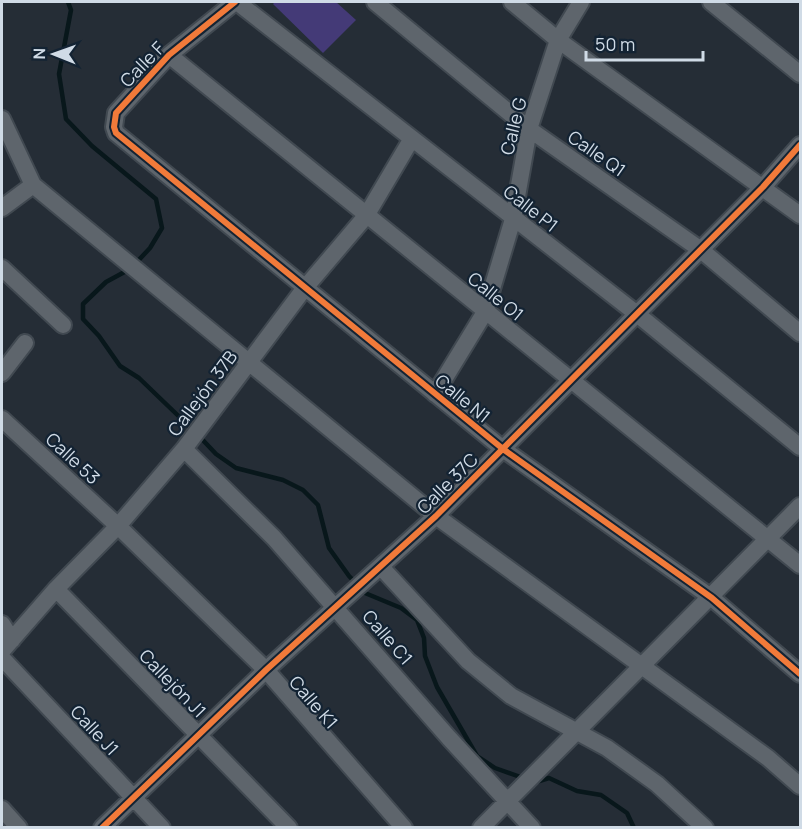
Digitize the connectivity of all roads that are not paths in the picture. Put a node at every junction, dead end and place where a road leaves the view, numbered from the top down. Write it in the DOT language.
graph roads {
  1 [pos="236,2"];
  2 [pos="375,2"];
  3 [pos="512,2"];
  4 [pos="581,2"];
  5 [pos="711,2"];
  6 [pos="558,40"];
  7 [pos="170,55"];
  8 [pos="801,74"];
  9 [pos="2,119"];
  10 [pos="529,129"];
  11 [pos="116,133"];
  12 [pos="411,140"];
  13 [pos="801,146"];
  14 [pos="33,185"];
  15 [pos="763,187"];
  16 [pos="2,208"];
  17 [pos="801,215"];
  18 [pos="366,216"];
  19 [pos="513,219"];
  20 [pos="701,250"];
  21 [pos="2,268"];
  22 [pos="304,289"];
  23 [pos="485,312"];
  24 [pos="637,314"];
  25 [pos="63,325"];
  26 [pos="801,333"];
  27 [pos="25,343"];
  28 [pos="249,362"];
  29 [pos="2,373"];
  30 [pos="571,381"];
  31 [pos="435,394"];
  32 [pos="2,419"];
  33 [pos="801,447"];
  34 [pos="184,449"];
  35 [pos="503,449"];
  36 [pos="801,506"];
  37 [pos="436,516"];
  38 [pos="118,526"];
  39 [pos="768,540"];
  40 [pos="801,565"];
  41 [pos="381,567"];
  42 [pos="56,589"];
  43 [pos="712,598"];
  44 [pos="335,605"];
  45 [pos="2,624"];
  46 [pos="7,645"];
  47 [pos="2,658"];
  48 [pos="643,668"];
  49 [pos="266,670"];
  50 [pos="801,674"];
  51 [pos="578,732"];
  52 [pos="199,737"];
  53 [pos="801,786"];
  54 [pos="132,797"];
  55 [pos="508,801"];
  56 [pos="2,809"];
  57 [pos="19,828"];
  58 [pos="102,828"];
  59 [pos="162,828"];
  60 [pos="289,828"];
  61 [pos="404,828"];
  62 [pos="481,828"];
  63 [pos="532,828"];
  64 [pos="705,828"];
  1 -- 7 [label="street, Calle F"];
  1 -- 12 [label="street, Calle P1"];
  2 -- 10 [label="street, Calle Q1"];
  3 -- 6 [label="street"];
  4 -- 6 [label="street, Calle G"];
  5 -- 8 [label="street"];
  6 -- 10 [label="street, Calle G"];
  6 -- 15 [label="street"];
  7 -- 11 [label="street, Calle F"];
  7 -- 18 [label="street, Calle O1"];
  9 -- 14 [label="street"];
  10 -- 19 [label="street, Calle G"];
  10 -- 20 [label="street, Calle Q1"];
  11 -- 22 [label="street, Calle N1"];
  12 -- 18 [label="street, Callejón 37B"];
  12 -- 19 [label="street, Calle P1"];
  13 -- 15 [label="street, Calle 37C"];
  14 -- 16 [label="street"];
  14 -- 28 [label="street"];
  15 -- 17 [label="street"];
  15 -- 20 [label="street, Calle 37C"];
  18 -- 22 [label="street, Callejón 37B"];
  18 -- 23 [label="street, Calle O1"];
  19 -- 23 [label="street, Calle G"];
  19 -- 24 [label="street, Calle P1"];
  20 -- 24 [label="street, Calle 37C"];
  20 -- 26 [label="street, Calle Q1"];
  21 -- 25 [label="street"];
  22 -- 28 [label="street, Callejón 37B"];
  22 -- 31 [label="street, Calle N1"];
  23 -- 30 [label="street, Calle O1"];
  23 -- 31 [label="street, Calle G"];
  24 -- 30 [label="street, Calle 37C"];
  24 -- 33 [label="street, Calle P1"];
  27 -- 29 [label="street"];
  28 -- 34 [label="street, Callejón 37B"];
  28 -- 37 [label="street"];
  30 -- 35 [label="street, Calle 37C"];
  30 -- 39 [label="street, Calle O1"];
  31 -- 35 [label="street, Calle N1"];
  32 -- 38 [label="street, Calle 53"];
  34 -- 38 [label="street, Callejón 37B"];
  34 -- 44 [label="street, Calle C1"];
  35 -- 37 [label="street, Calle 37C"];
  35 -- 43 [label="street, Calle N1"];
  36 -- 39 [label="street"];
  37 -- 41 [label="street, Calle 37C"];
  37 -- 48 [label="street"];
  38 -- 42 [label="street, Callejón 37B"];
  38 -- 49 [label="street, Calle K1"];
  39 -- 40 [label="street, Calle O1"];
  39 -- 43 [label="street"];
  41 -- 44 [label="street, Calle 37C"];
  41 -- 51 [label="street"];
  42 -- 46 [label="street, Callejón 37B"];
  42 -- 52 [label="street, Callejón J1"];
  43 -- 48 [label="street"];
  43 -- 50 [label="street, Calle N1"];
  44 -- 49 [label="street, Calle 37C"];
  44 -- 55 [label="street, Calle C1"];
  45 -- 46 [label="street"];
  47 -- 54 [label="street, Calle J1"];
  48 -- 51 [label="street"];
  48 -- 53 [label="street"];
  49 -- 52 [label="street, Calle 37C"];
  49 -- 61 [label="street, Calle K1"];
  51 -- 55 [label="street"];
  51 -- 64 [label="street"];
  52 -- 54 [label="street, Calle 37C"];
  52 -- 60 [label="street, Callejón J1"];
  54 -- 58 [label="street, Calle 37C"];
  54 -- 59 [label="street, Calle J1"];
  55 -- 62 [label="street"];
  55 -- 63 [label="street, Calle C1"];
  56 -- 57 [label="street"];
}
